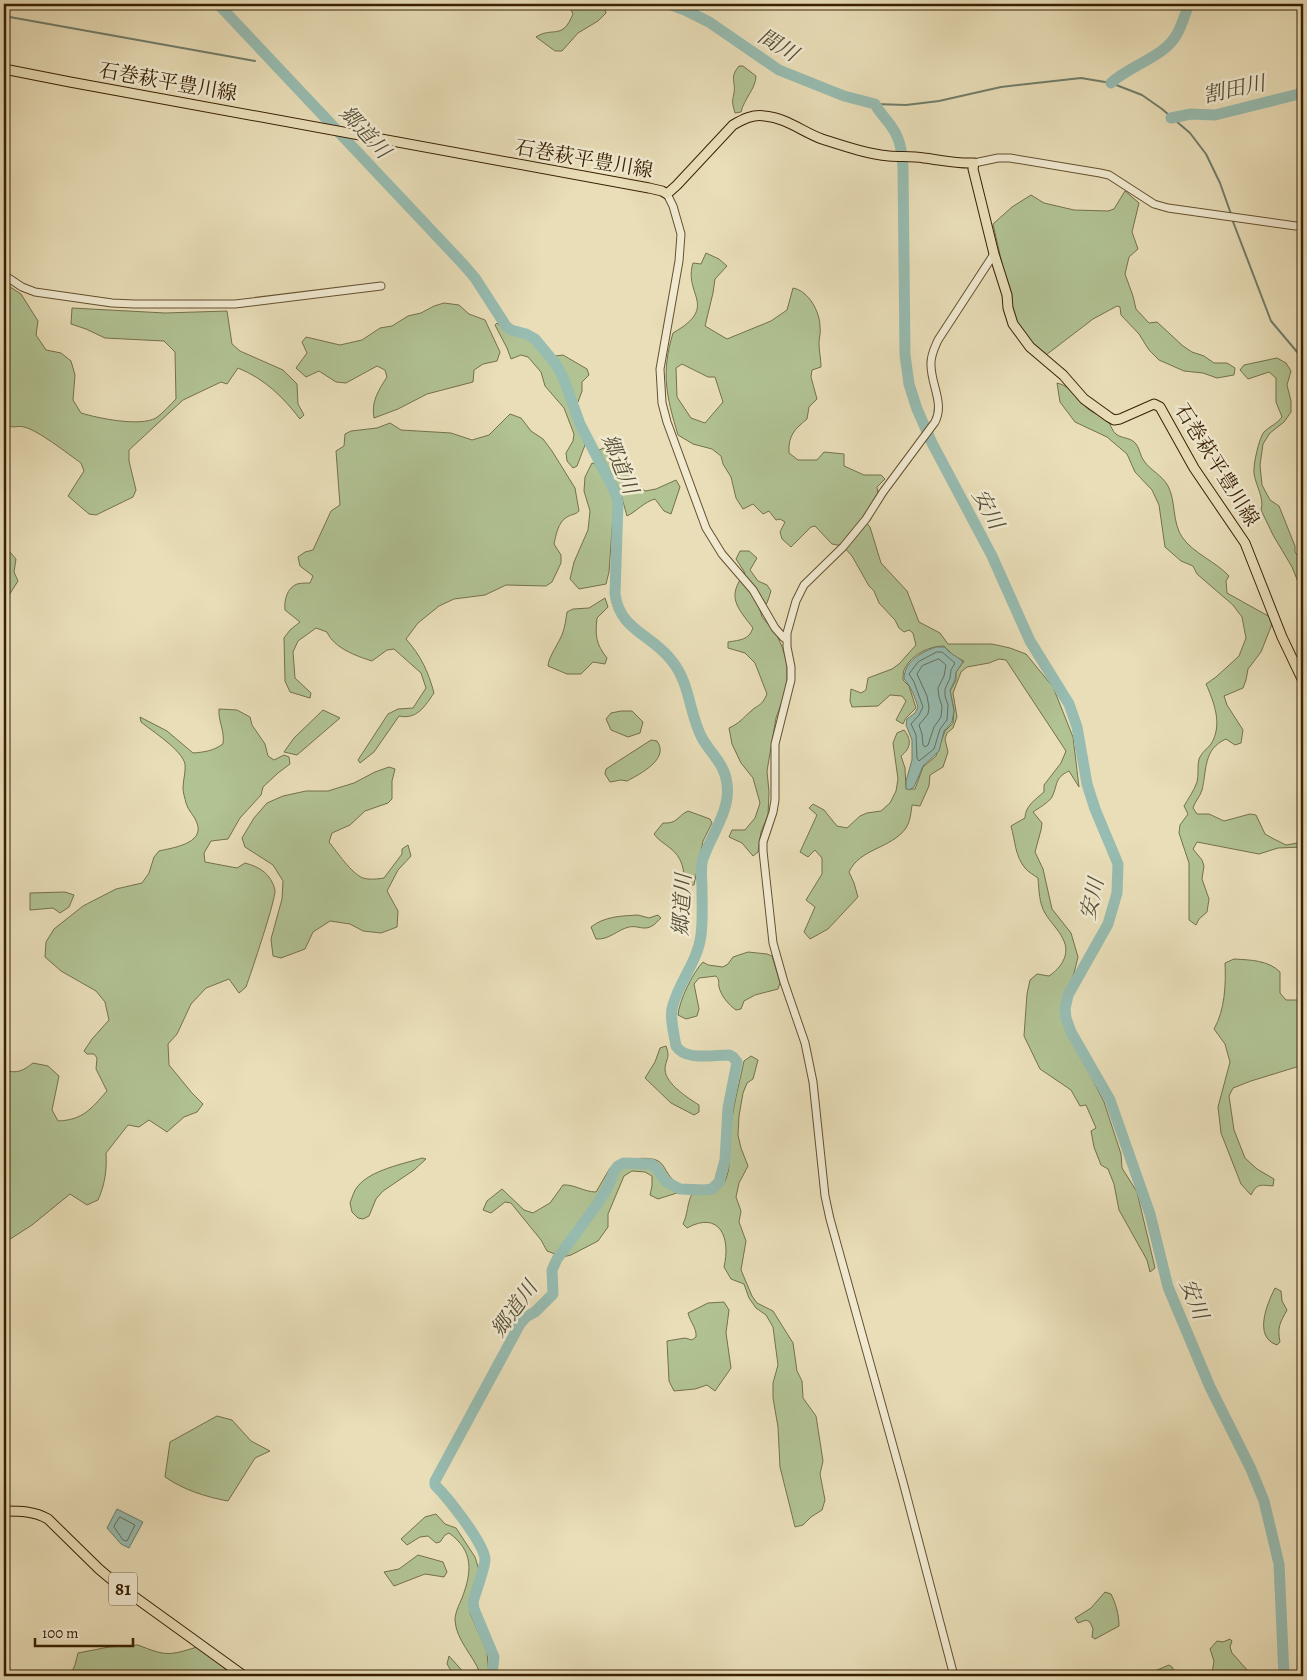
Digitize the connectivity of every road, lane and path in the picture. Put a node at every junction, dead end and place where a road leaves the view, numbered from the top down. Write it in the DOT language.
graph roads {
  1 [pos="4,69"];
  2 [pos="974,163"];
  3 [pos="667,194"];
  4 [pos="1303,227"];
  5 [pos="994,254"];
  6 [pos="4,274"];
  7 [pos="381,286"];
  8 [pos="786,639"];
  9 [pos="1303,681"];
  10 [pos="4,1510"];
  11 [pos="244,1676"];
  12 [pos="954,1676"];
  1 -- 3 [label="main road, 石巻萩平豊川線"];
  2 -- 3 [label="main road, 石巻萩平豊川線"];
  2 -- 4 [label="street"];
  2 -- 5 [label="main road, 石巻萩平豊川線"];
  3 -- 8 [label="street"];
  5 -- 8 [label="street"];
  5 -- 9 [label="main road, 石巻萩平豊川線"];
  6 -- 7 [label="street"];
  8 -- 12 [label="street"];
  10 -- 11 [label="main road, 81"];
}
